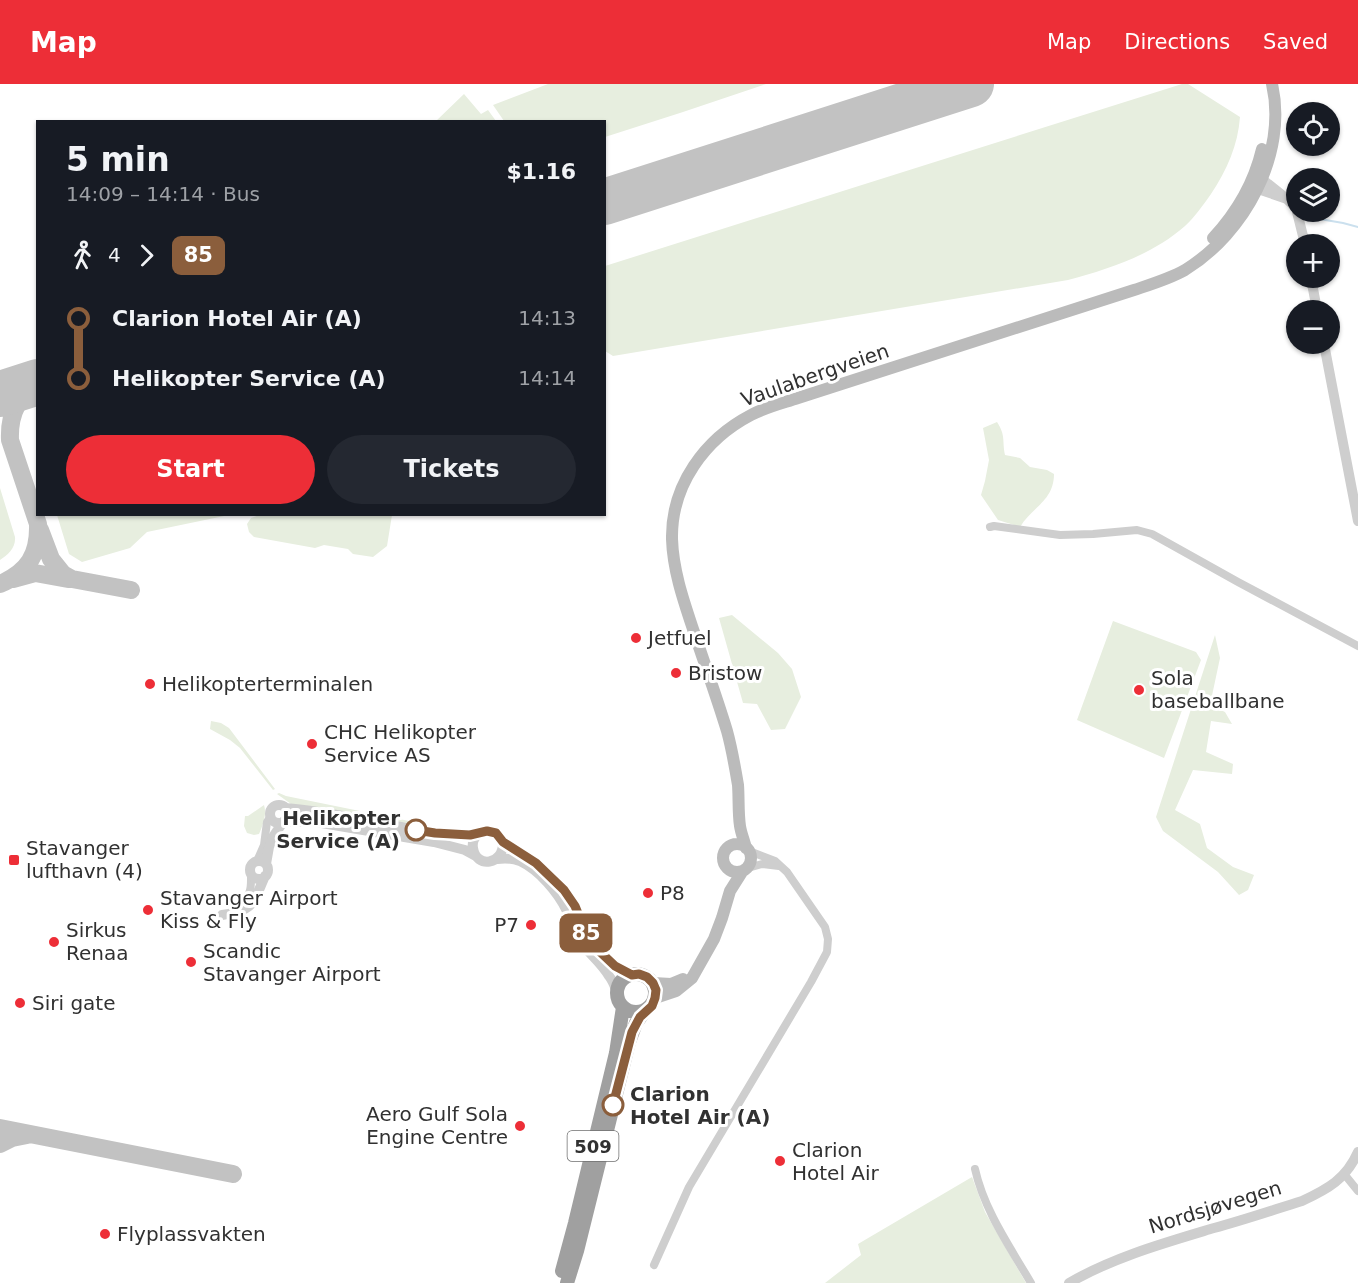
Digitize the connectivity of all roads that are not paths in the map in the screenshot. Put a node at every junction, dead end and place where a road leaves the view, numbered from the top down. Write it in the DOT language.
graph roads {
  1 [pos="1272,84"];
  2 [pos="1257,183"];
  3 [pos="1286,198"];
  4 [pos="1326,354"];
  5 [pos="1358,521"];
  6 [pos="990,527"];
  7 [pos="1358,646"];
  8 [pos="285,808"];
  9 [pos="271,816"];
  10 [pos="284,822"];
  11 [pos="740,825"];
  12 [pos="480,833"];
  13 [pos="503,842"];
  14 [pos="728,848"];
  15 [pos="748,849"];
  16 [pos="476,856"];
  17 [pos="497,859"];
  18 [pos="261,862"];
  19 [pos="779,866"];
  20 [pos="726,868"];
  21 [pos="745,870"];
  22 [pos="251,874"];
  23 [pos="265,876"];
  24 [pos="730,891"];
  25 [pos="240,903"];
  26 [pos="222,915"];
  27 [pos="696,970"];
  28 [pos="632,975"];
  29 [pos="653,983"];
  30 [pos="617,992"];
  31 [pos="655,998"];
  32 [pos="623,1007"];
  33 [pos="645,1011"];
  34 [pos="1358,1152"];
  35 [pos="975,1169"];
  36 [pos="1345,1175"];
  37 [pos="1358,1191"];
  38 [pos="654,1265"];
  39 [pos="558,1283"];
  40 [pos="567,1283"];
  41 [pos="1031,1283"];
  42 [pos="1069,1283"];
  1 -- 2 [label="main road"];
  2 -- 3 [label="street"];
  2 -- 11 [label="main road, Vaulabergveien"];
  4 -- 5 [label="street"];
  6 -- 7 [label="street"];
  8 -- 9 [label="street"];
  8 -- 10 [label="street"];
  8 -- 12 [label="street"];
  9 -- 10 [label="street"];
  9 -- 18 [label="street"];
  10 -- 16 [label="street"];
  10 -- 18 [label="street"];
  11 -- 14 [label="main road"];
  11 -- 15 [label="main road, Vaulabergveien"];
  12 -- 13 [label="street"];
  12 -- 16 [label="street"];
  13 -- 17 [label="street"];
  13 -- 28 [label="street"];
  14 -- 15 [label="main road"];
  14 -- 20 [label="main road"];
  15 -- 19 [label="street"];
  15 -- 21 [label="main road"];
  16 -- 17 [label="street"];
  17 -- 30 [label="street"];
  18 -- 22 [label="street"];
  18 -- 23 [label="street"];
  19 -- 21 [label="street"];
  19 -- 38 [label="street"];
  20 -- 21 [label="main road"];
  20 -- 24 [label="main road"];
  21 -- 24 [label="main road"];
  22 -- 23 [label="street"];
  22 -- 25 [label="street"];
  23 -- 26 [label="street"];
  24 -- 27 [label="main road"];
  27 -- 29 [label="main road"];
  27 -- 31 [label="main road"];
  28 -- 29 [label="highway"];
  28 -- 30 [label="highway"];
  29 -- 31 [label="highway"];
  30 -- 32 [label="highway"];
  31 -- 33 [label="highway, 509"];
  32 -- 33 [label="highway"];
  32 -- 39 [label="highway, 509"];
  33 -- 40 [label="highway, 509"];
  34 -- 36 [label="street, Nordsjøvegen"];
  35 -- 41 [label="street"];
  36 -- 37 [label="street"];
  36 -- 42 [label="street, Nordsjøvegen"];
}
